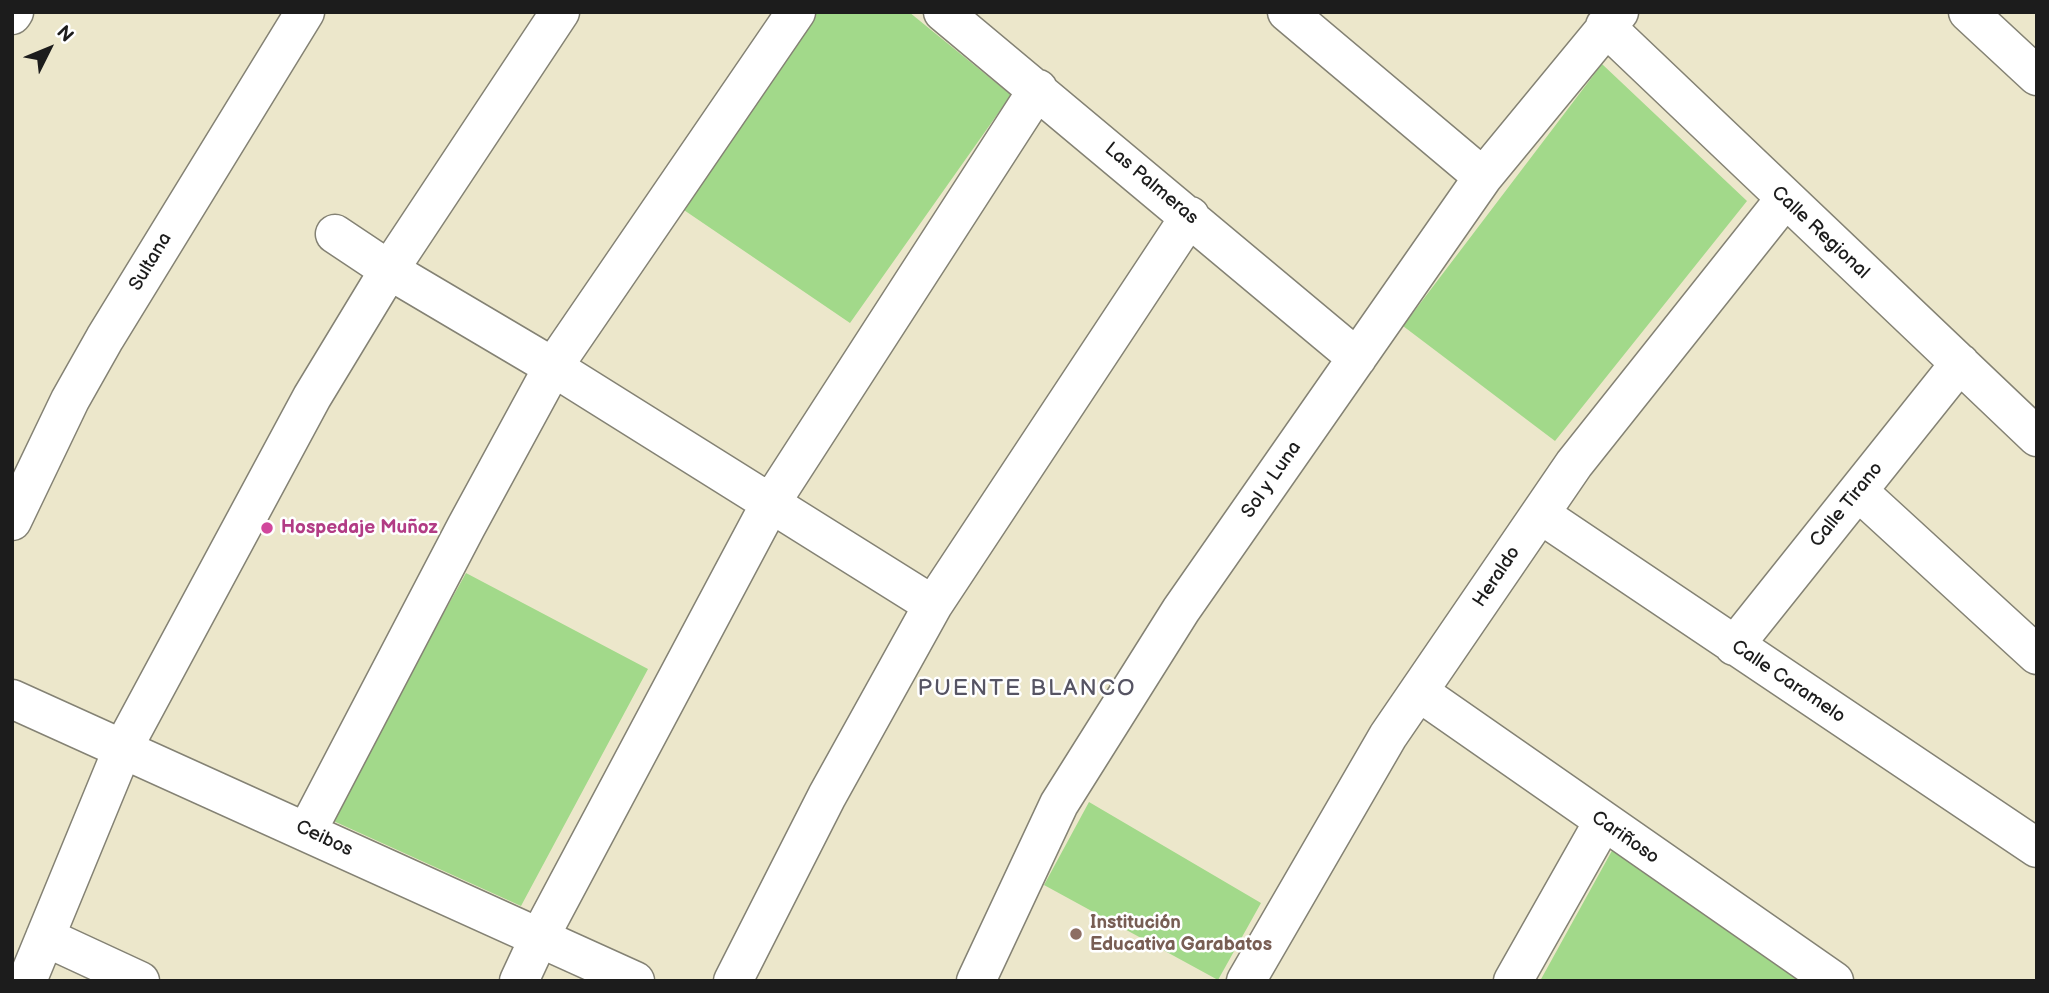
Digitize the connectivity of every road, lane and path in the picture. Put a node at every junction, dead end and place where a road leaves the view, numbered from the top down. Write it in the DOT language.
graph roads {
  1 [pos="305,12"];
  2 [pos="560,12"];
  3 [pos="796,12"];
  4 [pos="943,12"];
  5 [pos="1968,12"];
  6 [pos="1308,19"];
  7 [pos="1612,19"];
  8 [pos="2037,76"];
  9 [pos="1038,89"];
  10 [pos="1483,177"];
  11 [pos="1784,200"];
  12 [pos="1191,216"];
  13 [pos="335,234"];
  14 [pos="389,270"];
  15 [pos="1357,358"];
  16 [pos="1960,363"];
  17 [pos="553,367"];
  18 [pos="2037,437"];
  19 [pos="1858,491"];
  20 [pos="770,504"];
  21 [pos="1540,514"];
  22 [pos="12,521"];
  23 [pos="933,605"];
  24 [pos="1734,646"];
  25 [pos="2037,654"];
  26 [pos="1419,692"];
  27 [pos="12,699"];
  28 [pos="123,748"];
  29 [pos="1603,822"];
  30 [pos="307,831"];
  31 [pos="2037,848"];
  32 [pos="45,937"];
  33 [pos="539,938"];
  34 [pos="27,981"];
  35 [pos="140,981"];
  36 [pos="519,981"];
  37 [pos="635,981"];
  38 [pos="733,981"];
  39 [pos="976,981"];
  40 [pos="1246,981"];
  41 [pos="1513,981"];
  42 [pos="1834,981"];
  1 -- 22 [label="street, Sultana"];
  2 -- 14 [label="street"];
  3 -- 17 [label="street"];
  4 -- 9 [label="street, Las Palmeras"];
  5 -- 8 [label="street"];
  6 -- 10 [label="street"];
  7 -- 10 [label="street, Sol y Luna"];
  7 -- 11 [label="street, Calle Regional"];
  9 -- 12 [label="street, Las Palmeras"];
  9 -- 20 [label="street"];
  10 -- 15 [label="street, Sol y Luna"];
  11 -- 16 [label="street, Calle Regional"];
  11 -- 21 [label="street, Heraldo"];
  12 -- 15 [label="street, Las Palmeras"];
  12 -- 23 [label="street"];
  13 -- 14 [label="street"];
  14 -- 17 [label="street"];
  14 -- 28 [label="street"];
  15 -- 39 [label="street, Sol y Luna"];
  16 -- 18 [label="street, Calle Regional"];
  16 -- 19 [label="street, Calle Tirano"];
  17 -- 20 [label="street"];
  17 -- 30 [label="street"];
  19 -- 24 [label="street, Calle Tirano"];
  19 -- 25 [label="street"];
  20 -- 23 [label="street"];
  20 -- 33 [label="street"];
  21 -- 24 [label="street, Calle Caramelo"];
  21 -- 26 [label="street, Heraldo"];
  23 -- 38 [label="street"];
  24 -- 31 [label="street, Calle Caramelo"];
  26 -- 29 [label="street, Cariñoso"];
  26 -- 40 [label="street, Heraldo"];
  27 -- 28 [label="street, Ceibos"];
  28 -- 30 [label="street, Ceibos"];
  28 -- 32 [label="street"];
  29 -- 41 [label="street"];
  29 -- 42 [label="street, Cariñoso"];
  30 -- 33 [label="street, Ceibos"];
  32 -- 34 [label="street"];
  32 -- 35 [label="street"];
  33 -- 36 [label="street"];
  33 -- 37 [label="street, Ceibos"];
}
